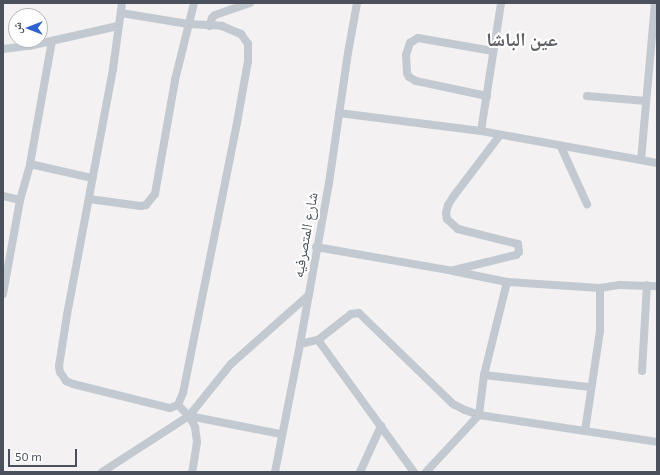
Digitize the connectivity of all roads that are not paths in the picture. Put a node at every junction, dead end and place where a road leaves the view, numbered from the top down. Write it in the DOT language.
graph roads {
  1 [pos="122,3"];
  2 [pos="194,3"];
  3 [pos="250,3"];
  4 [pos="357,3"];
  5 [pos="501,3"];
  6 [pos="656,3"];
  7 [pos="121,13"];
  8 [pos="188,24"];
  9 [pos="118,26"];
  10 [pos="209,26"];
  11 [pos="654,34"];
  12 [pos="52,41"];
  13 [pos="651,46"];
  14 [pos="3,49"];
  15 [pos="493,51"];
  16 [pos="657,55"];
  17 [pos="487,96"];
  18 [pos="587,96"];
  19 [pos="646,101"];
  20 [pos="339,114"];
  21 [pos="481,131"];
  22 [pos="500,135"];
  23 [pos="561,147"];
  24 [pos="641,160"];
  25 [pos="657,163"];
  26 [pos="30,164"];
  27 [pos="92,178"];
  28 [pos="3,196"];
  29 [pos="88,198"];
  30 [pos="20,200"];
  31 [pos="587,204"];
  32 [pos="316,247"];
  33 [pos="453,270"];
  34 [pos="507,282"];
  35 [pos="647,285"];
  36 [pos="657,286"];
  37 [pos="600,288"];
  38 [pos="3,294"];
  39 [pos="308,295"];
  40 [pos="318,340"];
  41 [pos="300,344"];
  42 [pos="642,371"];
  43 [pos="484,375"];
  44 [pos="590,387"];
  45 [pos="178,405"];
  46 [pos="479,415"];
  47 [pos="189,416"];
  48 [pos="381,426"];
  49 [pos="585,431"];
  50 [pos="282,434"];
  51 [pos="657,442"];
  52 [pos="102,472"];
  53 [pos="192,472"];
  54 [pos="275,472"];
  55 [pos="360,472"];
  56 [pos="414,472"];
  57 [pos="426,472"];
  1 -- 7 [label="street"];
  2 -- 8 [label="street"];
  3 -- 10 [label="street"];
  4 -- 20 [label="street, شارع المتصرفيه"];
  5 -- 15 [label="street"];
  6 -- 11 [label="street"];
  7 -- 8 [label="street"];
  7 -- 9 [label="street"];
  8 -- 10 [label="street"];
  8 -- 29 [label="street"];
  9 -- 12 [label="street"];
  9 -- 27 [label="street"];
  10 -- 45 [label="street"];
  11 -- 13 [label="street"];
  12 -- 14 [label="street"];
  12 -- 26 [label="street"];
  13 -- 16 [label="street"];
  13 -- 19 [label="street"];
  15 -- 17 [label="street"];
  15 -- 17 [label="street"];
  17 -- 21 [label="street"];
  18 -- 19 [label="street"];
  19 -- 24 [label="street"];
  20 -- 21 [label="street"];
  20 -- 32 [label="street, شارع المتصرفيه"];
  21 -- 22 [label="street"];
  22 -- 23 [label="street"];
  22 -- 33 [label="street"];
  23 -- 24 [label="street"];
  23 -- 31 [label="street"];
  24 -- 25 [label="street"];
  26 -- 27 [label="street"];
  26 -- 30 [label="street"];
  27 -- 29 [label="street"];
  28 -- 30 [label="street"];
  29 -- 45 [label="street"];
  30 -- 38 [label="street"];
  32 -- 33 [label="street"];
  32 -- 39 [label="street, شارع المتصرفيه"];
  33 -- 34 [label="street"];
  34 -- 37 [label="street"];
  34 -- 43 [label="street"];
  35 -- 36 [label="street"];
  35 -- 37 [label="street"];
  35 -- 42 [label="street"];
  37 -- 44 [label="street"];
  39 -- 41 [label="street, شارع المتصرفيه"];
  39 -- 47 [label="street"];
  40 -- 41 [label="street"];
  40 -- 46 [label="street"];
  40 -- 48 [label="street"];
  41 -- 50 [label="street, شارع المتصرفيه"];
  43 -- 44 [label="street"];
  43 -- 46 [label="street"];
  44 -- 49 [label="street"];
  45 -- 47 [label="street"];
  46 -- 49 [label="street"];
  46 -- 57 [label="street"];
  47 -- 50 [label="street"];
  47 -- 52 [label="street"];
  47 -- 53 [label="street"];
  48 -- 55 [label="street"];
  48 -- 56 [label="street"];
  49 -- 51 [label="street"];
  50 -- 54 [label="street, شارع المتصرفيه"];
}
